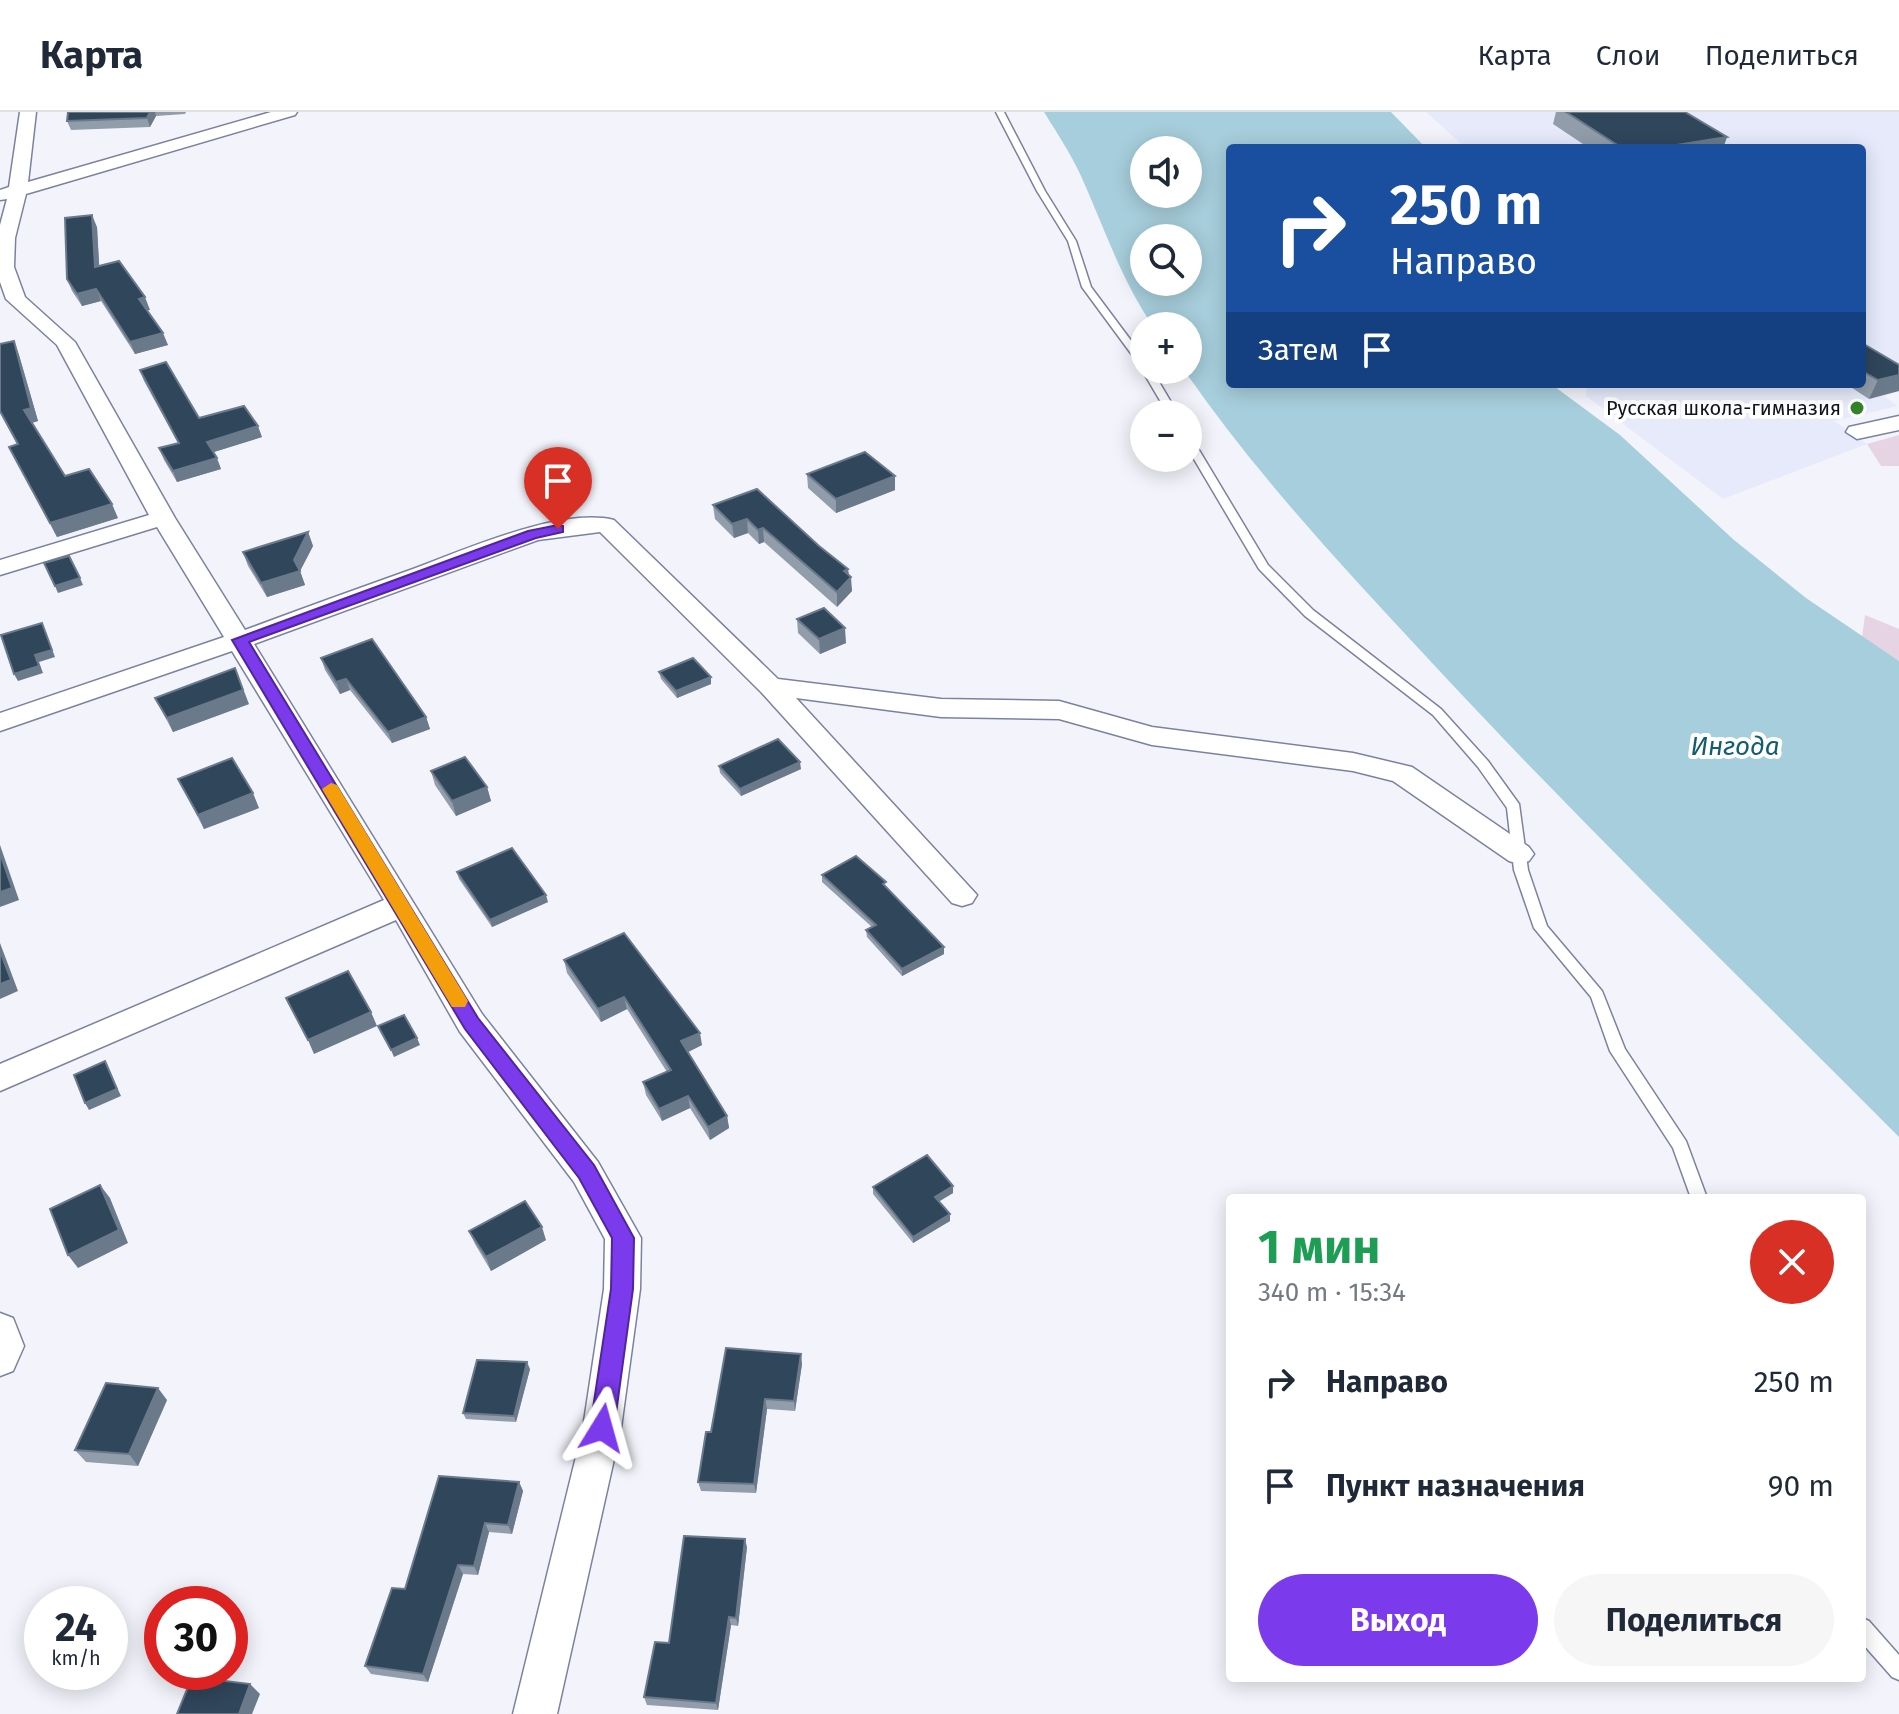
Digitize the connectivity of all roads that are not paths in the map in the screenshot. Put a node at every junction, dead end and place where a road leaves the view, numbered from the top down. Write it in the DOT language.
graph roads {
  1 [pos="28,112"];
  2 [pos="289,112"];
  3 [pos="1000,112"];
  4 [pos="9,192"];
  5 [pos="8,299"];
  6 [pos="1130,346"];
  7 [pos="1899,423"];
  8 [pos="1857,432"];
  9 [pos="1202,464"];
  10 [pos="163,518"];
  11 [pos="0,568"];
  12 [pos="240,640"];
  13 [pos="770,686"];
  14 [pos="0,722"];
  15 [pos="1519,854"];
  16 [pos="962,895"];
  17 [pos="402,905"];
  18 [pos="0,1078"];
  19 [pos="1698,1194"];
  20 [pos="0,1330"];
  21 [pos="0,1359"];
  22 [pos="1866,1633"];
  23 [pos="1899,1670"];
  24 [pos="535,1714"];
  1 -- 4 [label="street"];
  2 -- 4 [label="street"];
  3 -- 6 [label="lane"];
  4 -- 5 [label="street"];
  5 -- 10 [label="street"];
  7 -- 8 [label="street"];
  9 -- 15 [label="lane"];
  10 -- 11 [label="street"];
  10 -- 12 [label="street"];
  12 -- 13 [label="street"];
  12 -- 14 [label="street"];
  12 -- 17 [label="street"];
  13 -- 15 [label="street"];
  13 -- 16 [label="street"];
  15 -- 19 [label="lane"];
  17 -- 18 [label="street"];
  17 -- 24 [label="street"];
  20 -- 21 [label="street"];
  22 -- 23 [label="lane"];
}
